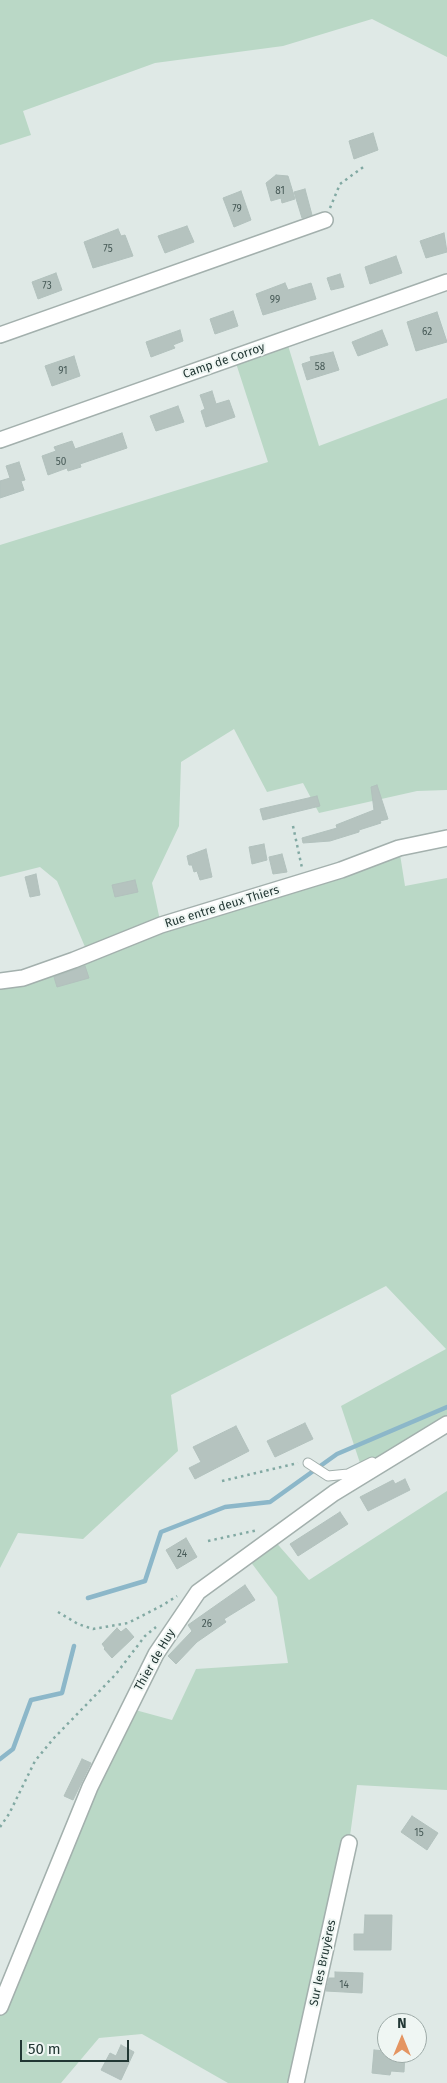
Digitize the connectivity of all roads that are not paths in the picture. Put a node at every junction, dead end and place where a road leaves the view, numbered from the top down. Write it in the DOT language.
graph roads {
  1 [pos="325,220"];
  2 [pos="447,282"];
  3 [pos="0,335"];
  4 [pos="0,440"];
  5 [pos="447,838"];
  6 [pos="0,981"];
  7 [pos="447,1424"];
  8 [pos="403,1451"];
  9 [pos="308,1463"];
  10 [pos="349,1843"];
  11 [pos="0,2007"];
  12 [pos="296,2083"];
  1 -- 3 [label="street"];
  2 -- 4 [label="street, Camp de Corroy"];
  5 -- 6 [label="street, Rue entre deux Thiers"];
  7 -- 8 [label="street, Thier de Huy"];
  8 -- 9 [label="lane"];
  8 -- 11 [label="street, Thier de Huy"];
  10 -- 12 [label="street, Sur les Bruyères"];
}
